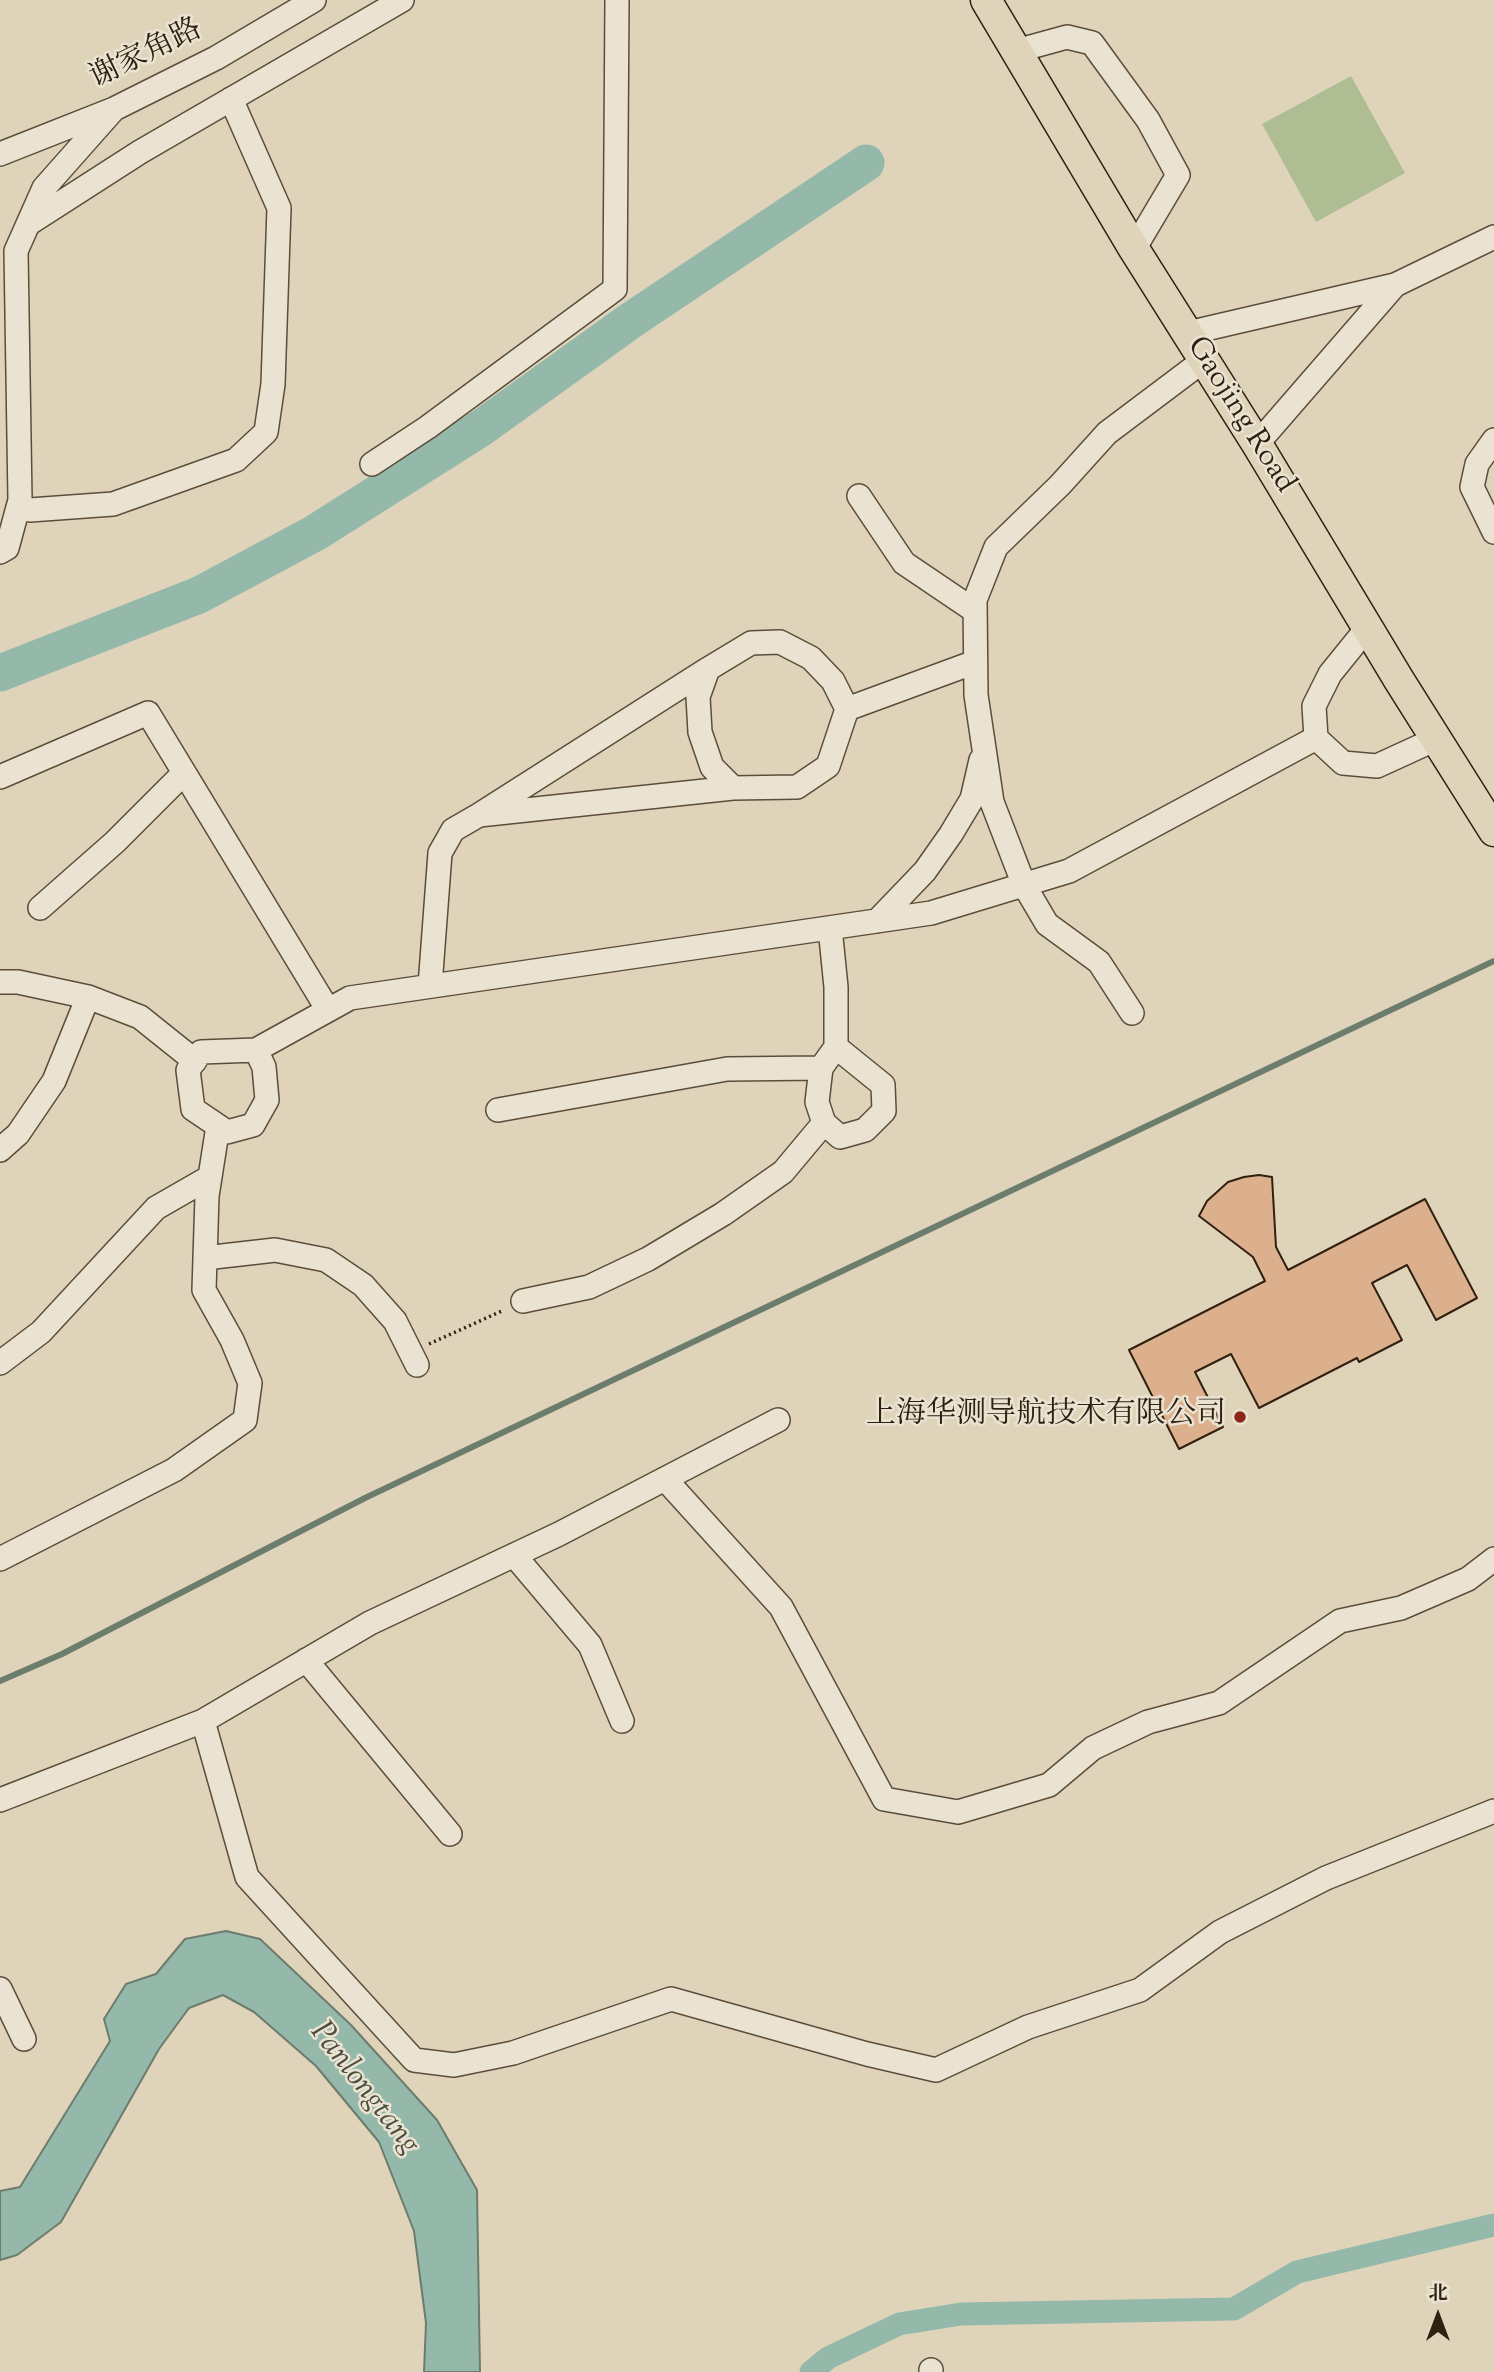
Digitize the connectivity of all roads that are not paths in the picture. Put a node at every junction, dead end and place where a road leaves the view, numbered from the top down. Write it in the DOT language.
graph roads {
  1 [pos="314,0"];
  2 [pos="402,0"];
  3 [pos="617,0"];
  4 [pos="986,0"];
  5 [pos="1016,51"];
  6 [pos="231,99"];
  7 [pos="114,109"];
  8 [pos="0,154"];
  9 [pos="28,224"];
  10 [pos="1494,237"];
  11 [pos="1134,249"];
  12 [pos="8,261"];
  13 [pos="1395,285"];
  14 [pos="1188,333"];
  15 [pos="1205,360"];
  16 [pos="9,432"];
  17 [pos="1494,440"];
  18 [pos="1257,444"];
  19 [pos="372,464"];
  20 [pos="859,496"];
  21 [pos="30,510"];
  22 [pos="1494,531"];
  23 [pos="0,552"];
  24 [pos="975,611"];
  25 [pos="1368,627"];
  26 [pos="975,662"];
  27 [pos="708,669"];
  28 [pos="847,709"];
  29 [pos="1316,738"];
  30 [pos="1436,739"];
  31 [pos="984,747"];
  32 [pos="184,773"];
  33 [pos="0,777"];
  34 [pos="733,788"];
  35 [pos="479,815"];
  36 [pos="1494,831"];
  37 [pos="1024,884"];
  38 [pos="40,908"];
  39 [pos="877,921"];
  40 [pos="830,928"];
  41 [pos="0,982"];
  42 [pos="430,986"];
  43 [pos="88,997"];
  44 [pos="328,1010"];
  45 [pos="1132,1013"];
  46 [pos="836,1047"];
  47 [pos="256,1050"];
  48 [pos="195,1061"];
  49 [pos="821,1068"];
  50 [pos="498,1110"];
  51 [pos="824,1123"];
  52 [pos="218,1126"];
  53 [pos="0,1150"];
  54 [pos="210,1177"];
  55 [pos="205,1258"];
  56 [pos="523,1301"];
  57 [pos="414,1359"];
  58 [pos="0,1363"];
  59 [pos="778,1420"];
  60 [pos="665,1479"];
  61 [pos="514,1555"];
  62 [pos="0,1559"];
  63 [pos="1494,1559"];
  64 [pos="306,1660"];
  65 [pos="203,1721"];
  66 [pos="622,1721"];
  67 [pos="0,1800"];
  68 [pos="1494,1811"];
  69 [pos="450,1834"];
  70 [pos="0,1989"];
  71 [pos="24,2039"];
  1 -- 7 [label="street, 谢家角路"];
  2 -- 6 [label="street"];
  3 -- 19 [label="street"];
  4 -- 5 [label="main road, Gaojing Road"];
  5 -- 11 [label="main road, Gaojing Road"];
  5 -- 11 [label="street"];
  6 -- 9 [label="street"];
  6 -- 21 [label="street"];
  7 -- 8 [label="street, 谢家角路"];
  7 -- 9 [label="street"];
  9 -- 12 [label="street"];
  10 -- 13 [label="street"];
  11 -- 14 [label="main road, Gaojing Road"];
  12 -- 16 [label="street"];
  13 -- 14 [label="street"];
  13 -- 18 [label="street"];
  14 -- 15 [label="main road, Gaojing Road"];
  15 -- 18 [label="main road, Gaojing Road"];
  15 -- 24 [label="street"];
  16 -- 23 [label="street"];
  17 -- 22 [label="street"];
  18 -- 25 [label="main road, Gaojing Road"];
  20 -- 24 [label="street"];
  24 -- 26 [label="street"];
  25 -- 29 [label="street"];
  25 -- 30 [label="main road, Gaojing Road"];
  26 -- 28 [label="street"];
  26 -- 31 [label="street"];
  27 -- 28 [label="street"];
  27 -- 34 [label="street"];
  27 -- 35 [label="street"];
  28 -- 34 [label="street"];
  29 -- 30 [label="street"];
  29 -- 37 [label="street"];
  30 -- 36 [label="main road, Gaojing Road"];
  31 -- 37 [label="street"];
  31 -- 39 [label="street"];
  32 -- 33 [label="street"];
  32 -- 38 [label="street"];
  32 -- 44 [label="street"];
  34 -- 35 [label="street"];
  35 -- 42 [label="street"];
  37 -- 39 [label="street"];
  37 -- 45 [label="street"];
  39 -- 40 [label="street"];
  40 -- 42 [label="street"];
  40 -- 46 [label="street"];
  41 -- 43 [label="street"];
  42 -- 44 [label="street"];
  43 -- 48 [label="street"];
  43 -- 53 [label="street"];
  44 -- 47 [label="street"];
  46 -- 49 [label="street"];
  46 -- 51 [label="street"];
  47 -- 48 [label="street"];
  47 -- 52 [label="street"];
  48 -- 52 [label="street"];
  49 -- 50 [label="street"];
  49 -- 51 [label="street"];
  51 -- 56 [label="street"];
  52 -- 54 [label="street"];
  54 -- 55 [label="street"];
  54 -- 58 [label="street"];
  55 -- 57 [label="street"];
  55 -- 62 [label="street"];
  59 -- 60 [label="street"];
  60 -- 61 [label="street"];
  60 -- 63 [label="street"];
  61 -- 64 [label="street"];
  61 -- 66 [label="street"];
  64 -- 65 [label="street"];
  64 -- 69 [label="street"];
  65 -- 67 [label="street"];
  65 -- 68 [label="street"];
  70 -- 71 [label="street"];
}
